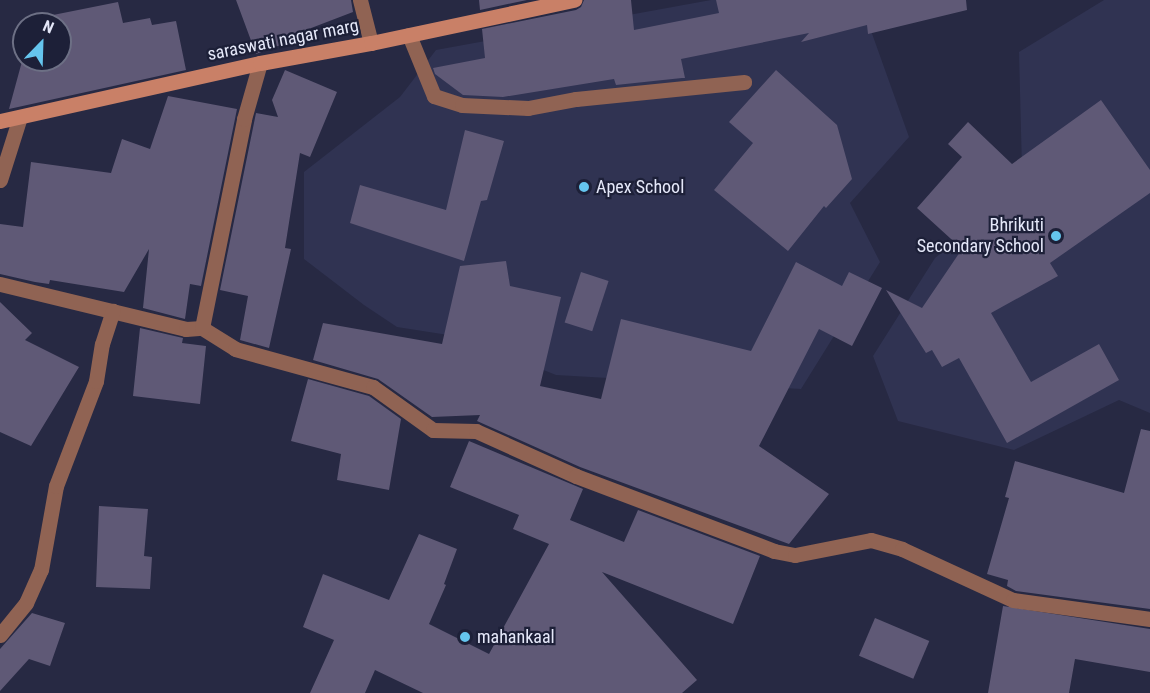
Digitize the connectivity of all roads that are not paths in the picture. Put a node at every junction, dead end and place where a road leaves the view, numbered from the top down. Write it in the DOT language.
graph roads {
  1 [pos="360,0"];
  2 [pos="574,0"];
  3 [pos="409,35"];
  4 [pos="371,43"];
  5 [pos="260,63"];
  6 [pos="744,82"];
  7 [pos="20,117"];
  8 [pos="0,121"];
  9 [pos="0,180"];
  10 [pos="0,285"];
  11 [pos="113,311"];
  12 [pos="202,328"];
  13 [pos="1150,619"];
  14 [pos="0,635"];
  1 -- 4 [label="street"];
  2 -- 3 [label="main road, saraswati nagar marg"];
  3 -- 4 [label="main road, saraswati nagar marg"];
  3 -- 6 [label="street"];
  4 -- 5 [label="main road, saraswati nagar marg"];
  5 -- 7 [label="main road, saraswati nagar marg"];
  5 -- 12 [label="street"];
  7 -- 8 [label="main road, saraswati nagar marg"];
  7 -- 9 [label="street"];
  10 -- 11 [label="street"];
  11 -- 12 [label="street"];
  11 -- 14 [label="street"];
  12 -- 13 [label="street"];
}
